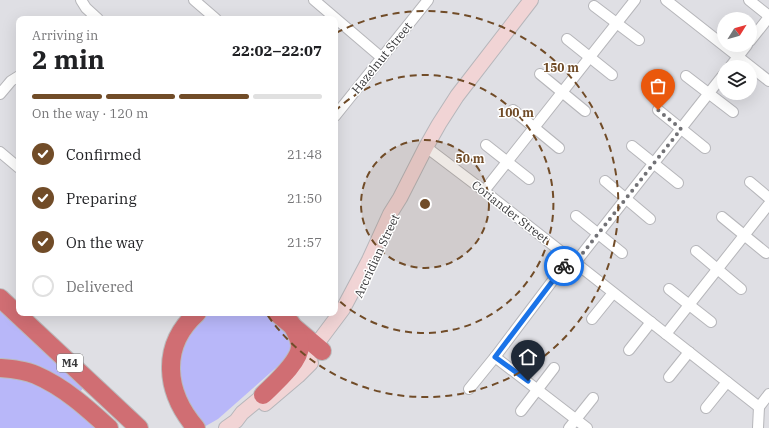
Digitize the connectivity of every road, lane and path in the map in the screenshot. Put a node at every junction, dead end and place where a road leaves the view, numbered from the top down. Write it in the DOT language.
graph roads {
  1 [pos="81,0"];
  2 [pos="194,0"];
  3 [pos="314,0"];
  4 [pos="428,0"];
  5 [pos="531,0"];
  6 [pos="635,0"];
  7 [pos="666,0"];
  8 [pos="749,0"];
  9 [pos="594,6"];
  10 [pos="95,16"];
  11 [pos="213,16"];
  12 [pos="333,16"];
  13 [pos="769,16"];
  14 [pos="338,20"];
  15 [pos="617,24"];
  16 [pos="757,32"];
  17 [pos="567,39"];
  18 [pos="639,40"];
  19 [pos="741,52"];
  20 [pos="738,56"];
  21 [pos="382,58"];
  22 [pos="589,58"];
  23 [pos="735,60"];
  24 [pos="540,74"];
  25 [pos="612,75"];
  26 [pos="686,76"];
  27 [pos="16,78"];
  28 [pos="769,81"];
  29 [pos="717,83"];
  30 [pos="562,92"];
  31 [pos="709,93"];
  32 [pos="0,94"];
  33 [pos="513,110"];
  34 [pos="658,110"];
  35 [pos="585,111"];
  36 [pos="338,112"];
  37 [pos="733,112"];
  38 [pos="534,128"];
  39 [pos="681,129"];
  40 [pos="486,145"];
  41 [pos="632,146"];
  42 [pos="426,147"];
  43 [pos="559,148"];
  44 [pos="705,148"];
  45 [pos="0,152"];
  46 [pos="507,162"];
  47 [pos="654,164"];
  48 [pos="16,165"];
  49 [pos="530,180"];
  50 [pos="605,181"];
  51 [pos="750,182"];
  52 [pos="678,184"];
  53 [pos="484,191"];
  54 [pos="769,198"];
  55 [pos="626,199"];
  56 [pos="769,204"];
  57 [pos="576,216"];
  58 [pos="722,217"];
  59 [pos="650,219"];
  60 [pos="598,234"];
  61 [pos="744,235"];
  62 [pos="696,252"];
  63 [pos="622,253"];
  64 [pos="766,253"];
  65 [pos="572,261"];
  66 [pos="717,270"];
  67 [pos="0,284"];
  68 [pos="669,289"];
  69 [pos="741,289"];
  70 [pos="614,293"];
  71 [pos="0,298"];
  72 [pos="16,299"];
  73 [pos="689,305"];
  74 [pos="16,313"];
  75 [pos="19,316"];
  76 [pos="33,316"];
  77 [pos="194,316"];
  78 [pos="284,318"];
  79 [pos="592,319"];
  80 [pos="651,322"];
  81 [pos="711,322"];
  82 [pos="666,334"];
  83 [pos="319,348"];
  84 [pos="629,350"];
  85 [pos="689,352"];
  86 [pos="495,357"];
  87 [pos="0,368"];
  88 [pos="554,368"];
  89 [pos="669,377"];
  90 [pos="726,382"];
  91 [pos="469,389"];
  92 [pos="539,389"];
  93 [pos="263,395"];
  94 [pos="768,395"];
  95 [pos="593,398"];
  96 [pos="759,407"];
  97 [pos="706,408"];
  98 [pos="521,411"];
  99 [pos="576,420"];
  100 [pos="230,425"];
  101 [pos="109,428"];
  102 [pos="139,428"];
  103 [pos="153,428"];
  104 [pos="196,428"];
  105 [pos="569,428"];
  106 [pos="587,428"];
  107 [pos="758,428"];
  1 -- 10 [label="street"];
  2 -- 11 [label="street"];
  3 -- 12 [label="street"];
  4 -- 21 [label="street, Hazelnut Street"];
  5 -- 42 [label="street, Arcridian Street"];
  6 -- 15 [label="street"];
  7 -- 20 [label="street"];
  8 -- 13 [label="street"];
  9 -- 15 [label="street"];
  13 -- 16 [label="street"];
  14 -- 21 [label="street"];
  15 -- 18 [label="street"];
  15 -- 22 [label="street"];
  17 -- 22 [label="street"];
  19 -- 20 [label="street"];
  20 -- 23 [label="street"];
  20 -- 28 [label="street"];
  21 -- 36 [label="street, Hazelnut Street"];
  22 -- 25 [label="street"];
  22 -- 30 [label="street"];
  24 -- 30 [label="street"];
  26 -- 31 [label="street"];
  27 -- 32 [label="street"];
  29 -- 31 [label="street"];
  30 -- 35 [label="street"];
  30 -- 38 [label="street"];
  31 -- 37 [label="street"];
  31 -- 39 [label="street"];
  33 -- 38 [label="street"];
  34 -- 39 [label="street"];
  38 -- 43 [label="street"];
  38 -- 46 [label="street"];
  39 -- 44 [label="street"];
  39 -- 47 [label="street"];
  40 -- 46 [label="street"];
  41 -- 47 [label="street"];
  42 -- 53 [label="street, Coriander Street"];
  42 -- 83 [label="street, Arcridian Street"];
  45 -- 48 [label="street"];
  46 -- 49 [label="street"];
  46 -- 53 [label="street"];
  47 -- 52 [label="street"];
  47 -- 55 [label="street"];
  50 -- 55 [label="street"];
  51 -- 54 [label="street"];
  53 -- 65 [label="street, Coriander Street"];
  55 -- 59 [label="street"];
  55 -- 60 [label="street"];
  56 -- 61 [label="street"];
  57 -- 60 [label="street"];
  58 -- 61 [label="street"];
  60 -- 63 [label="street"];
  60 -- 65 [label="street"];
  61 -- 64 [label="street"];
  61 -- 66 [label="street"];
  62 -- 66 [label="street"];
  65 -- 70 [label="street, Coriander Street"];
  65 -- 86 [label="street"];
  66 -- 69 [label="street"];
  66 -- 73 [label="street"];
  67 -- 72 [label="highway"];
  68 -- 73 [label="street"];
  70 -- 79 [label="street"];
  70 -- 80 [label="street, Coriander Street"];
  71 -- 74 [label="highway, M4"];
  73 -- 81 [label="street"];
  73 -- 82 [label="street"];
  75 -- 102 [label="highway, M4"];
  76 -- 103 [label="highway, M4"];
  77 -- 104 [label="highway"];
  78 -- 83 [label="highway"];
  78 -- 93 [label="highway"];
  80 -- 82 [label="street, Coriander Street"];
  80 -- 84 [label="street"];
  82 -- 85 [label="street, Coriander Street"];
  83 -- 93 [label="street, Arcridian Street"];
  83 -- 100 [label="street, Arcridian Street"];
  85 -- 89 [label="street"];
  85 -- 90 [label="street, Coriander Street"];
  86 -- 91 [label="street"];
  86 -- 92 [label="street"];
  87 -- 101 [label="highway"];
  88 -- 92 [label="street"];
  90 -- 96 [label="street, Coriander Street"];
  90 -- 97 [label="street"];
  92 -- 98 [label="street"];
  92 -- 99 [label="street"];
  93 -- 100 [label="street, Arcridian Street"];
  94 -- 96 [label="street"];
  95 -- 99 [label="street"];
  96 -- 107 [label="street"];
  99 -- 105 [label="street"];
  99 -- 106 [label="street"];
}
